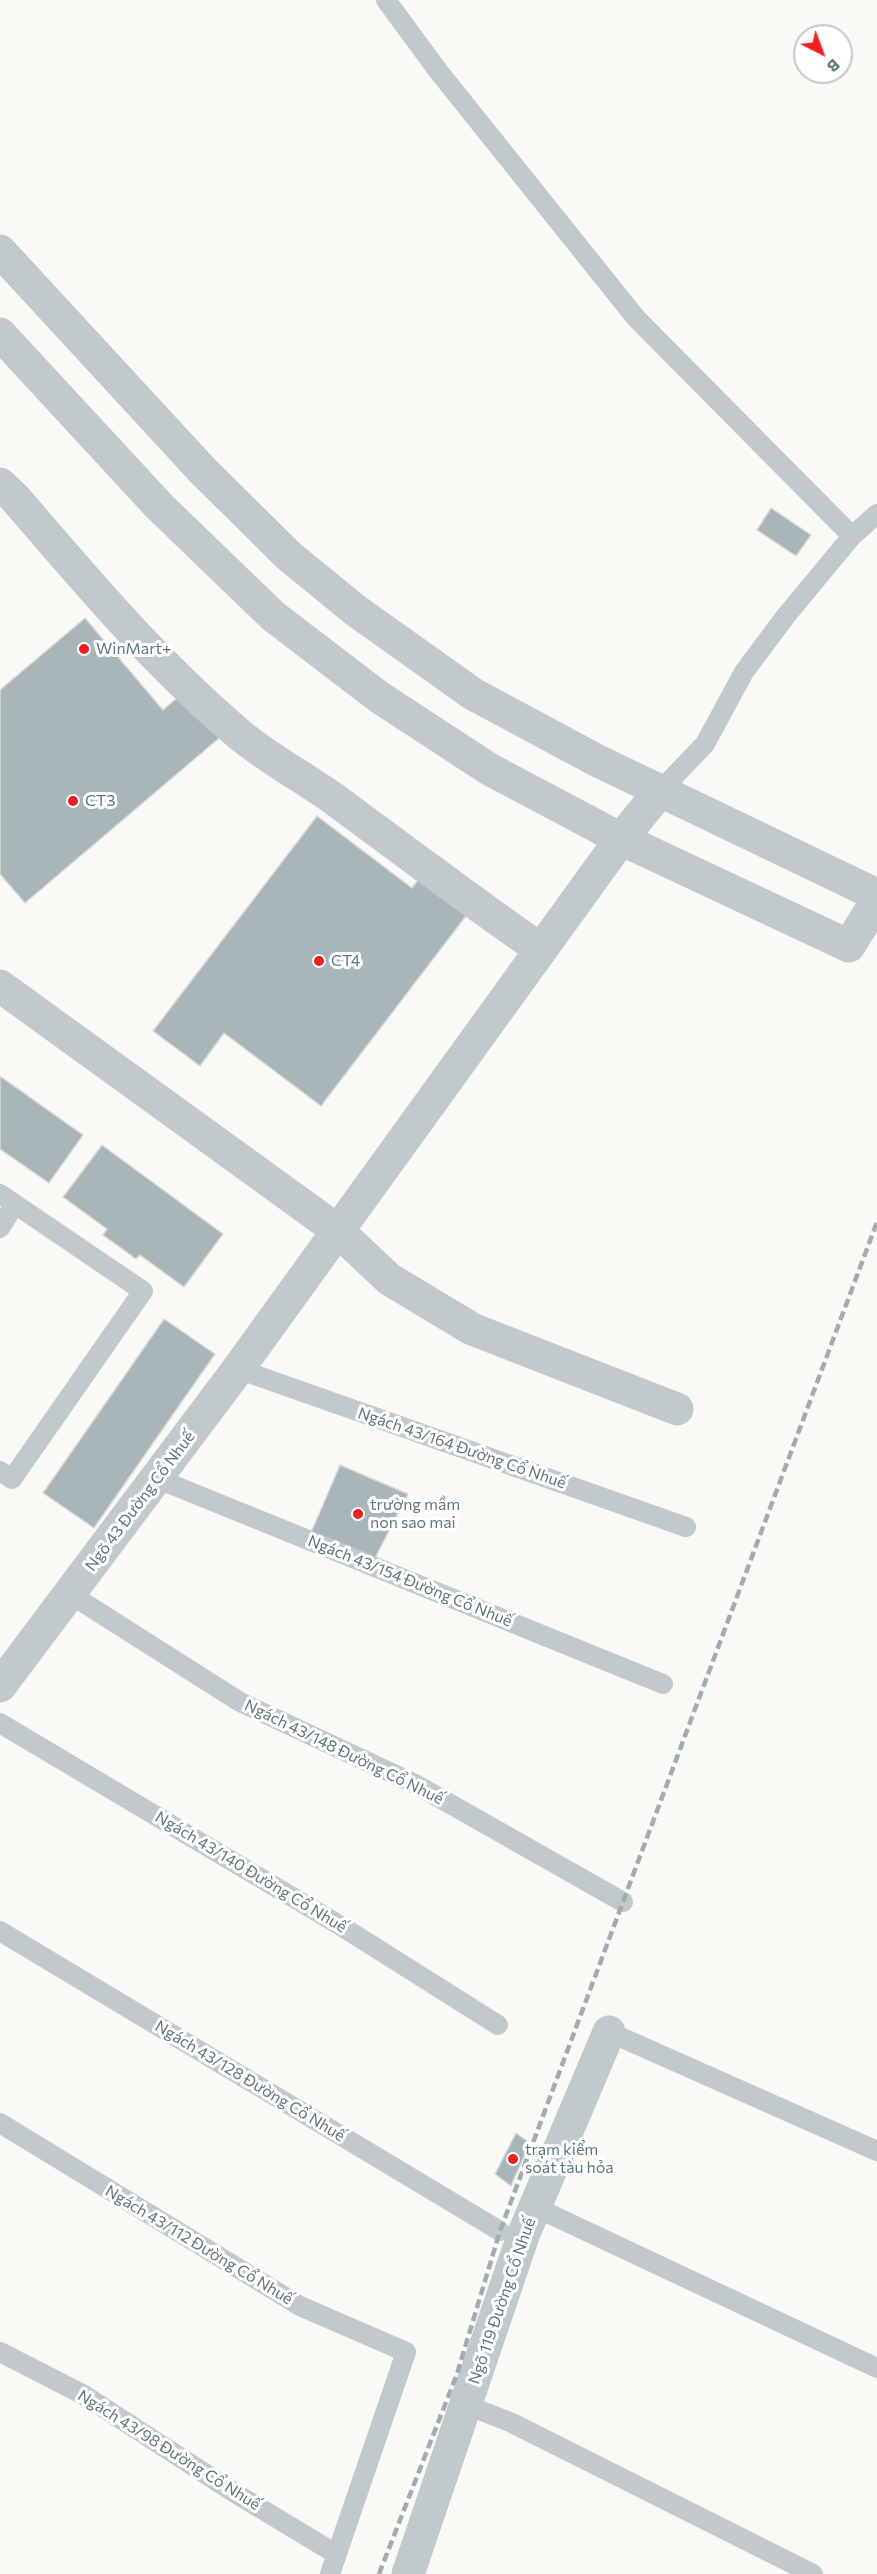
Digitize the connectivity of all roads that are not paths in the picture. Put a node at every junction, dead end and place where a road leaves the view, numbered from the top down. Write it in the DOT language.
graph roads {
  1 [pos="386,0"];
  2 [pos="0,251"];
  3 [pos="0,334"];
  4 [pos="0,484"];
  5 [pos="877,514"];
  6 [pos="852,536"];
  7 [pos="661,790"];
  8 [pos="621,839"];
  9 [pos="877,895"];
  10 [pos="877,900"];
  11 [pos="540,949"];
  12 [pos="0,986"];
  13 [pos="8,1199"];
  14 [pos="0,1228"];
  15 [pos="337,1230"];
  16 [pos="238,1369"];
  17 [pos="676,1409"];
  18 [pos="0,1471"];
  19 [pos="158,1479"];
  20 [pos="686,1527"];
  21 [pos="70,1594"];
  22 [pos="663,1684"];
  23 [pos="0,1686"];
  24 [pos="0,1723"];
  25 [pos="622,1902"];
  26 [pos="0,1930"];
  27 [pos="498,2025"];
  28 [pos="609,2032"];
  29 [pos="0,2123"];
  30 [pos="877,2151"];
  31 [pos="535,2207"];
  32 [pos="500,2231"];
  33 [pos="0,2352"];
  34 [pos="877,2368"];
  35 [pos="466,2404"];
  36 [pos="336,2554"];
  37 [pos="330,2574"];
  38 [pos="408,2574"];
  39 [pos="813,2574"];
  1 -- 6 [label="lane"];
  2 -- 7 [label="street"];
  3 -- 8 [label="street"];
  4 -- 11 [label="street"];
  5 -- 6 [label="lane"];
  6 -- 7 [label="lane"];
  7 -- 8 [label="street, Ngõ 43 Đường Cổ Nhuế"];
  7 -- 9 [label="street"];
  8 -- 10 [label="street"];
  8 -- 11 [label="street, Ngõ 43 Đường Cổ Nhuế"];
  11 -- 15 [label="street, Ngõ 43 Đường Cổ Nhuế"];
  12 -- 15 [label="street"];
  13 -- 14 [label="lane"];
  13 -- 18 [label="lane"];
  15 -- 16 [label="street, Ngõ 43 Đường Cổ Nhuế"];
  15 -- 17 [label="street"];
  16 -- 19 [label="street, Ngõ 43 Đường Cổ Nhuế"];
  16 -- 20 [label="lane, Ngách 43/164 Đường Cổ Nhuế"];
  19 -- 21 [label="street, Ngõ 43 Đường Cổ Nhuế"];
  19 -- 22 [label="lane, Ngách 43/154 Đường Cổ Nhuế"];
  21 -- 23 [label="street, Ngõ 43 Đường Cổ Nhuế"];
  21 -- 25 [label="lane, Ngách 43/148 Đường Cổ Nhuế"];
  24 -- 27 [label="lane, Ngách 43/140 Đường Cổ Nhuế"];
  26 -- 32 [label="lane, Ngách 43/128 Đường Cổ Nhuế"];
  28 -- 30 [label="lane"];
  28 -- 31 [label="street, Ngõ 119 Đường Cổ Nhuế"];
  29 -- 36 [label="lane, Ngách 43/112 Đường Cổ Nhuế"];
  31 -- 34 [label="lane"];
  31 -- 35 [label="street, Ngõ 119 Đường Cổ Nhuế"];
  33 -- 36 [label="lane, Ngách 43/98 Đường Cổ Nhuế"];
  35 -- 38 [label="street, Ngõ 119 Đường Cổ Nhuế"];
  35 -- 39 [label="lane"];
  36 -- 37 [label="lane"];
}
